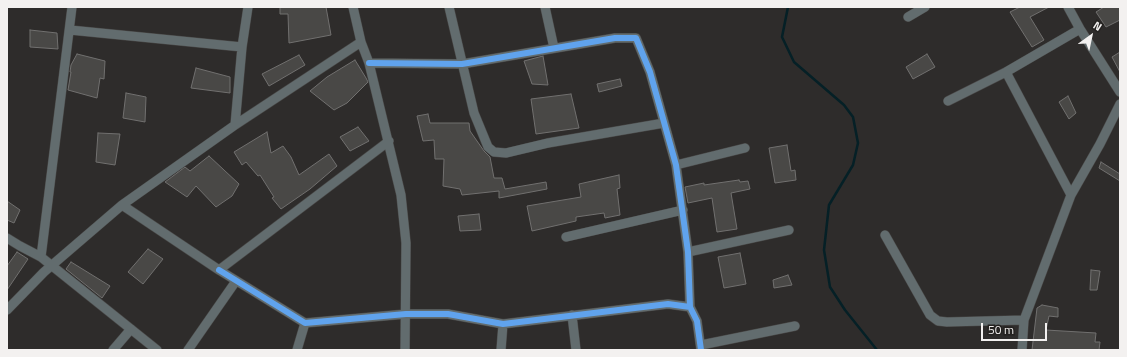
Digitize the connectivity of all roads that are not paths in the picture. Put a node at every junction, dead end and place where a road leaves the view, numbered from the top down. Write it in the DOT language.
graph roads {
  1 [pos="72,7"];
  2 [pos="248,7"];
  3 [pos="353,7"];
  4 [pos="449,7"];
  5 [pos="545,7"];
  6 [pos="925,7"];
  7 [pos="1068,7"];
  8 [pos="908,17"];
  9 [pos="1080,29"];
  10 [pos="70,30"];
  11 [pos="361,42"];
  12 [pos="242,47"];
  13 [pos="554,48"];
  14 [pos="369,63"];
  15 [pos="462,64"];
  16 [pos="1006,72"];
  17 [pos="1120,92"];
  18 [pos="948,101"];
  19 [pos="1120,104"];
  20 [pos="664,123"];
  21 [pos="235,125"];
  22 [pos="389,141"];
  23 [pos="745,148"];
  24 [pos="676,165"];
  25 [pos="1071,195"];
  26 [pos="122,205"];
  27 [pos="683,210"];
  28 [pos="789,230"];
  29 [pos="885,235"];
  30 [pos="7,238"];
  31 [pos="566,238"];
  32 [pos="688,252"];
  33 [pos="41,257"];
  34 [pos="50,266"];
  35 [pos="219,270"];
  36 [pos="236,281"];
  37 [pos="690,307"];
  38 [pos="7,310"];
  39 [pos="406,314"];
  40 [pos="572,315"];
  41 [pos="1024,320"];
  42 [pos="305,323"];
  43 [pos="503,324"];
  44 [pos="795,326"];
  45 [pos="131,328"];
  46 [pos="701,348"];
  47 [pos="113,350"];
  48 [pos="157,350"];
  49 [pos="188,350"];
  50 [pos="297,350"];
  51 [pos="405,350"];
  52 [pos="501,350"];
  53 [pos="576,350"];
  54 [pos="1022,350"];
  1 -- 10 [label="street"];
  2 -- 12 [label="street"];
  3 -- 11 [label="street"];
  4 -- 15 [label="street"];
  5 -- 13 [label="street"];
  6 -- 8 [label="street"];
  7 -- 9 [label="street"];
  9 -- 16 [label="street"];
  9 -- 17 [label="street"];
  10 -- 12 [label="street"];
  10 -- 33 [label="street"];
  11 -- 14 [label="street"];
  11 -- 21 [label="street"];
  12 -- 21 [label="street"];
  13 -- 15 [label="street"];
  13 -- 20 [label="street"];
  14 -- 15 [label="street"];
  14 -- 22 [label="street"];
  15 -- 20 [label="street"];
  16 -- 18 [label="street"];
  16 -- 25 [label="street"];
  19 -- 25 [label="street"];
  20 -- 24 [label="street"];
  21 -- 26 [label="street"];
  22 -- 35 [label="street"];
  22 -- 39 [label="street"];
  23 -- 24 [label="street"];
  24 -- 27 [label="street"];
  25 -- 41 [label="street"];
  26 -- 34 [label="street"];
  26 -- 35 [label="street"];
  27 -- 31 [label="street"];
  27 -- 32 [label="street"];
  28 -- 32 [label="street"];
  29 -- 41 [label="street"];
  30 -- 33 [label="street"];
  32 -- 37 [label="street"];
  33 -- 34 [label="street"];
  34 -- 38 [label="street"];
  34 -- 45 [label="street"];
  35 -- 36 [label="street"];
  36 -- 42 [label="street"];
  36 -- 49 [label="street"];
  37 -- 40 [label="street"];
  37 -- 46 [label="street"];
  39 -- 42 [label="street"];
  39 -- 43 [label="street"];
  39 -- 51 [label="street"];
  40 -- 43 [label="street"];
  40 -- 53 [label="street"];
  41 -- 54 [label="street"];
  42 -- 50 [label="street"];
  43 -- 52 [label="street"];
  44 -- 46 [label="street"];
  45 -- 47 [label="street"];
  45 -- 48 [label="street"];
}
